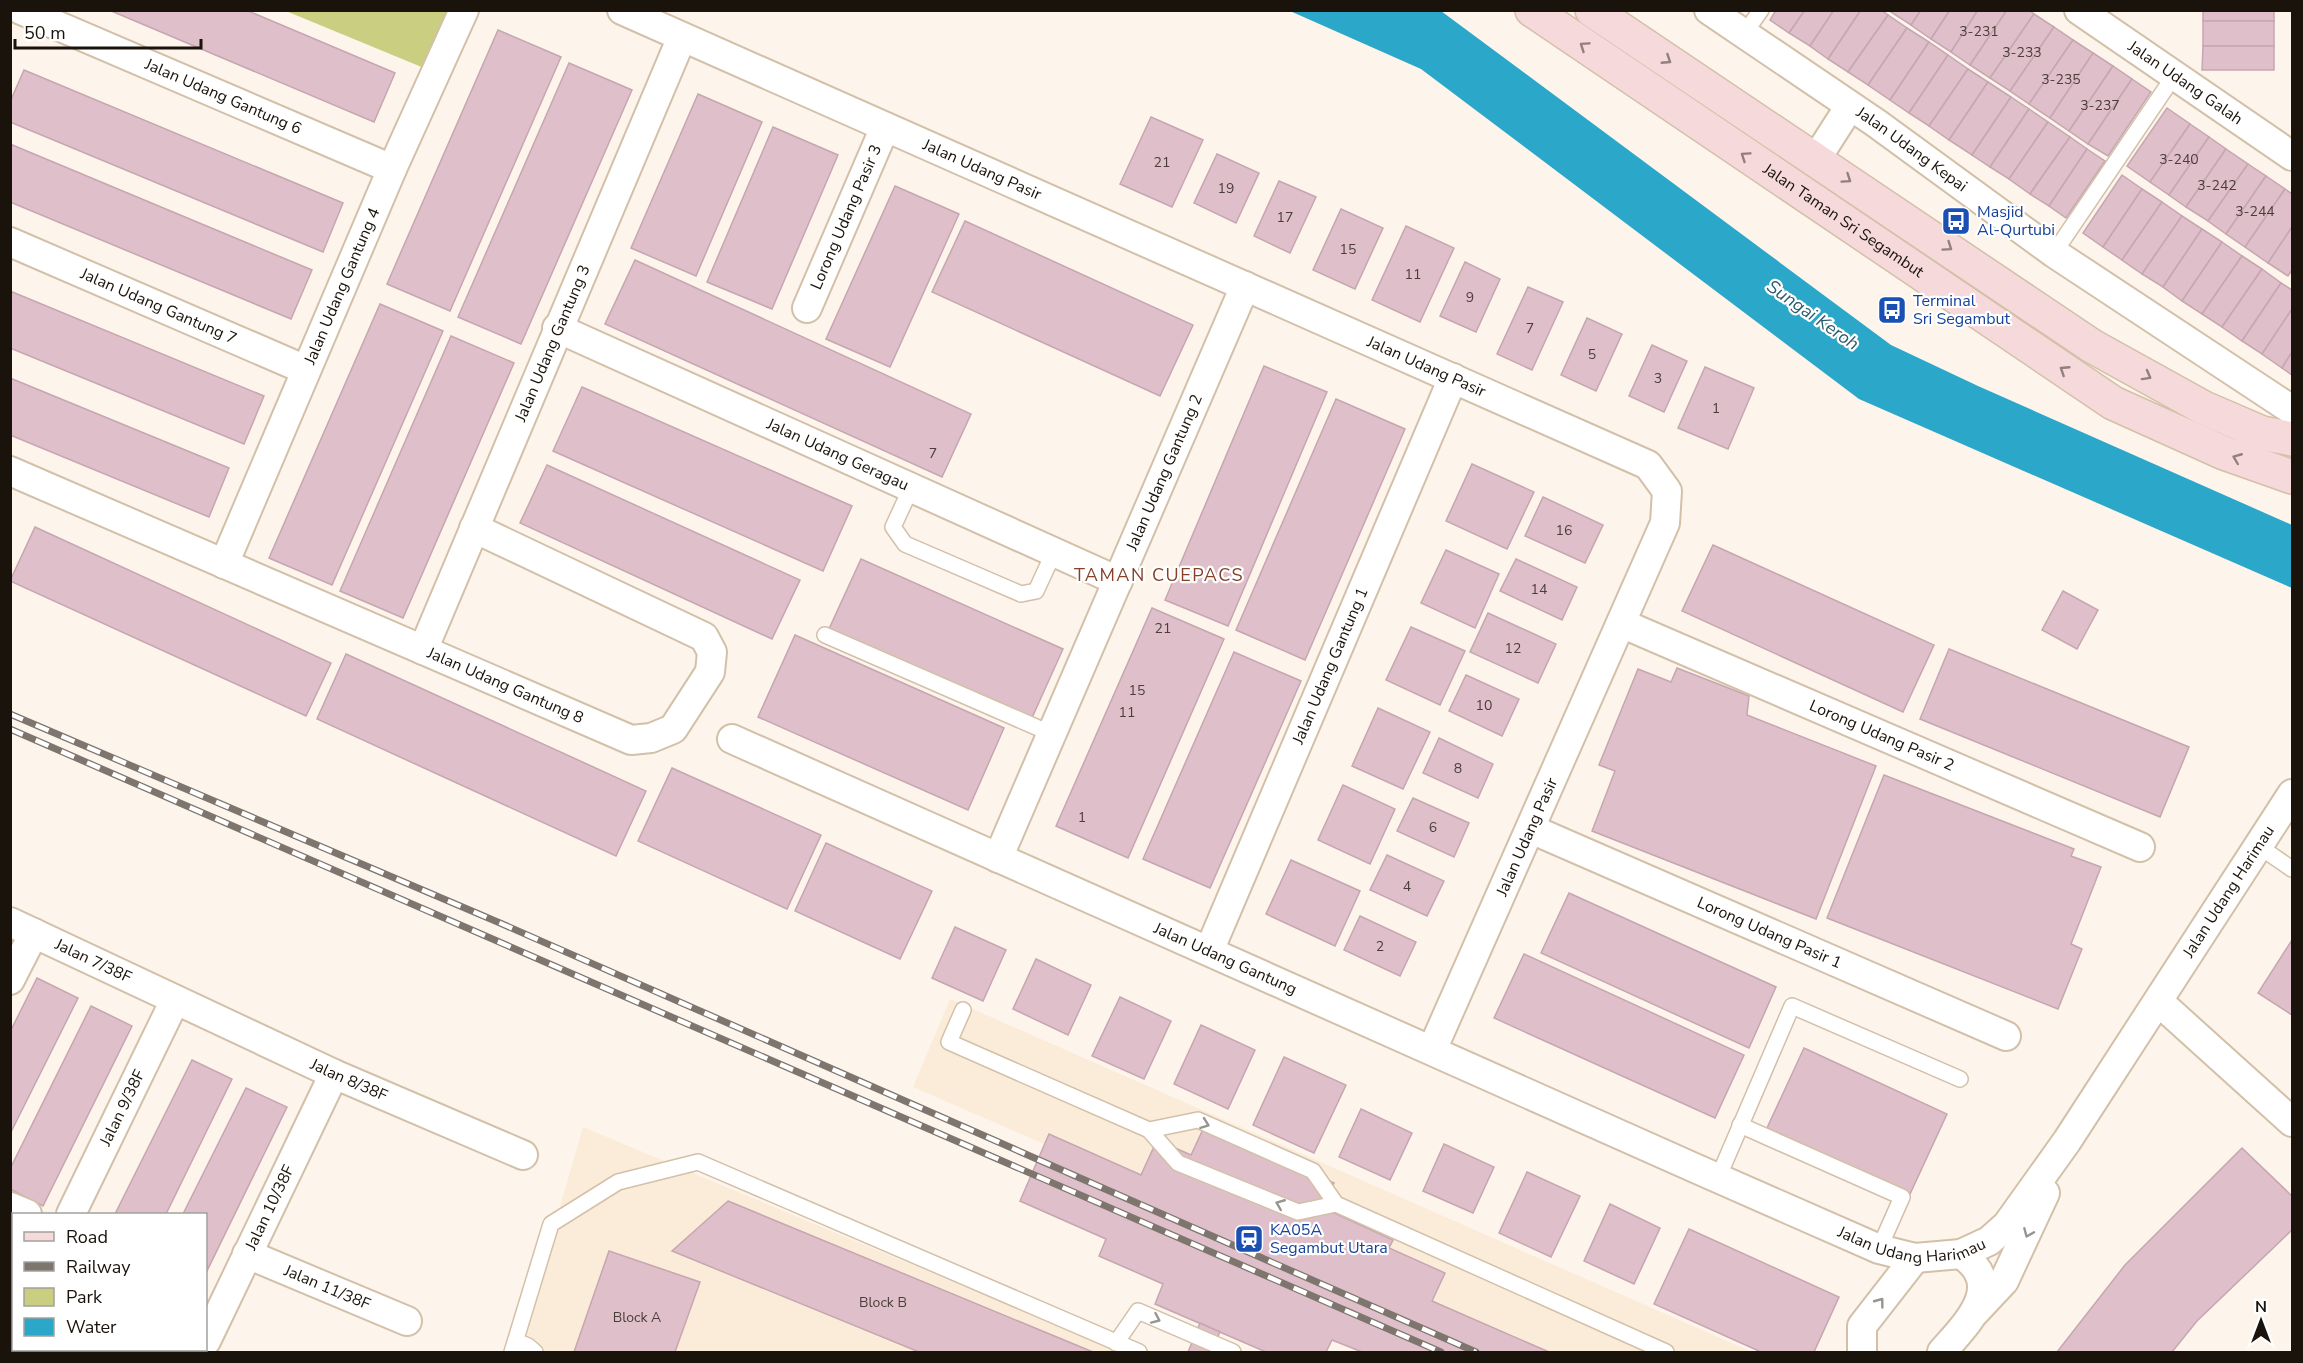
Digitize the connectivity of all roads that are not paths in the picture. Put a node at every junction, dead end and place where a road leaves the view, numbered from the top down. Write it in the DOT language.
graph roads {
  1 [pos="21,10"];
  2 [pos="464,10"];
  3 [pos="622,10"];
  4 [pos="1532,10"];
  5 [pos="1709,10"];
  6 [pos="1761,10"];
  7 [pos="2079,10"];
  8 [pos="1605,19"];
  9 [pos="1744,34"];
  10 [pos="682,37"];
  11 [pos="2175,76"];
  12 [pos="1850,106"];
  13 [pos="885,127"];
  14 [pos="2292,156"];
  15 [pos="1816,159"];
  16 [pos="392,169"];
  17 [pos="10,242"];
  18 [pos="2054,253"];
  19 [pos="1245,286"];
  20 [pos="807,308"];
  21 [pos="557,328"];
  22 [pos="306,370"];
  23 [pos="1453,378"];
  24 [pos="2292,410"];
  25 [pos="2292,439"];
  26 [pos="10,471"];
  27 [pos="2292,477"];
  28 [pos="911,488"];
  29 [pos="474,528"];
  30 [pos="1054,552"];
  31 [pos="224,564"];
  32 [pos="1118,581"];
  33 [pos="1621,623"];
  34 [pos="825,635"];
  35 [pos="423,650"];
  36 [pos="1052,734"];
  37 [pos="732,739"];
  38 [pos="2292,794"];
  39 [pos="1531,829"];
  40 [pos="2140,846"];
  41 [pos="2260,847"];
  42 [pos="998,858"];
  43 [pos="2292,869"];
  44 [pos="22,928"];
  45 [pos="1209,951"];
  46 [pos="10,980"];
  47 [pos="175,1000"];
  48 [pos="2159,1002"];
  49 [pos="963,1010"];
  50 [pos="2006,1036"];
  51 [pos="1432,1050"];
  52 [pos="334,1074"];
  53 [pos="1960,1079"];
  54 [pos="2292,1122"];
  55 [pos="1740,1125"];
  56 [pos="1149,1130"];
  57 [pos="2067,1141"];
  58 [pos="523,1155"];
  59 [pos="1718,1178"];
  60 [pos="1336,1204"];
  61 [pos="71,1213"];
  62 [pos="1879,1249"];
  63 [pos="247,1254"];
  64 [pos="1961,1254"];
  65 [pos="1915,1258"];
  66 [pos="212,1310"];
  67 [pos="1975,1312"];
  68 [pos="407,1321"];
  69 [pos="207,1336"];
  70 [pos="1116,1343"];
  71 [pos="514,1347"];
  72 [pos="535,1353"];
  73 [pos="1139,1353"];
  74 [pos="1233,1353"];
  75 [pos="1666,1353"];
  76 [pos="1862,1353"];
  77 [pos="1942,1353"];
  1 -- 16 [label="street, Jalan Udang Gantung 6"];
  2 -- 16 [label="street, Jalan Udang Gantung 4"];
  3 -- 10 [label="street, Jalan Udang Pasir"];
  27 -- 4 [label="street, Jalan Taman Sri Segambut, one-way"];
  5 -- 9 [label="street, Jalan Udang Kepai"];
  6 -- 9 [label="lane"];
  7 -- 11 [label="street, Jalan Udang Galah"];
  8 -- 15 [label="street, one-way"];
  9 -- 12 [label="street, Jalan Udang Kepai"];
  10 -- 13 [label="street, Jalan Udang Pasir"];
  10 -- 21 [label="street, Jalan Udang Gantung 3"];
  11 -- 14 [label="street, Jalan Udang Galah"];
  11 -- 18 [label="lane"];
  12 -- 15 [label="street"];
  12 -- 18 [label="street, Jalan Udang Kepai"];
  13 -- 19 [label="street, Jalan Udang Pasir"];
  13 -- 20 [label="street, Lorong Udang Pasir 3"];
  15 -- 25 [label="street, one-way"];
  16 -- 22 [label="street, Jalan Udang Gantung 4"];
  17 -- 22 [label="street, Jalan Udang Gantung 7"];
  18 -- 24 [label="street, Jalan Udang Kepai"];
  19 -- 23 [label="street, Jalan Udang Pasir"];
  19 -- 32 [label="street, Jalan Udang Gantung 2"];
  21 -- 28 [label="street, Jalan Udang Geragau"];
  21 -- 29 [label="street, Jalan Udang Gantung 3"];
  22 -- 31 [label="street, Jalan Udang Gantung 4"];
  23 -- 33 [label="street, Jalan Udang Pasir"];
  23 -- 45 [label="street, Jalan Udang Gantung 1"];
  26 -- 31 [label="street, Jalan Udang Gantung 8"];
  28 -- 30 [label="street, Jalan Udang Geragau"];
  28 -- 30 [label="lane"];
  29 -- 35 [label="street, Jalan Udang Gantung 3"];
  29 -- 35 [label="street, Jalan Udang Gantung 8"];
  30 -- 32 [label="street, Jalan Udang Geragau"];
  31 -- 35 [label="street, Jalan Udang Gantung 8"];
  32 -- 36 [label="street, Jalan Udang Gantung 2"];
  33 -- 39 [label="street, Jalan Udang Pasir"];
  33 -- 40 [label="street, Lorong Udang Pasir 2"];
  34 -- 36 [label="lane"];
  36 -- 42 [label="street, Jalan Udang Gantung 2"];
  37 -- 42 [label="street, Jalan Udang Gantung"];
  38 -- 41 [label="street, Jalan Udang Harimau"];
  39 -- 50 [label="street, Lorong Udang Pasir 1"];
  39 -- 51 [label="street, Jalan Udang Pasir"];
  41 -- 43 [label="lane"];
  41 -- 48 [label="street, Jalan Udang Harimau"];
  42 -- 45 [label="street, Jalan Udang Gantung"];
  44 -- 46 [label="street"];
  44 -- 47 [label="street, Jalan 7/38F"];
  45 -- 51 [label="street, Jalan Udang Gantung"];
  47 -- 52 [label="street, Jalan 8/38F"];
  47 -- 61 [label="street, Jalan 9/38F"];
  48 -- 54 [label="street"];
  48 -- 57 [label="street, Jalan Udang Harimau"];
  49 -- 56 [label="lane"];
  51 -- 59 [label="street, Jalan Udang Gantung"];
  52 -- 58 [label="street, Jalan 8/38F"];
  52 -- 63 [label="street, Jalan 10/38F"];
  53 -- 55 [label="lane"];
  55 -- 59 [label="lane"];
  55 -- 62 [label="lane"];
  60 -- 56 [label="lane, one-way"];
  56 -- 60 [label="lane, one-way"];
  57 -- 64 [label="street, Jalan Udang Harimau"];
  57 -- 67 [label="street, Jalan Udang Harimau, one-way"];
  59 -- 62 [label="street, Jalan Udang Harimau"];
  60 -- 75 [label="lane"];
  62 -- 65 [label="street, Jalan Udang Harimau"];
  63 -- 66 [label="street, Jalan 10/38F"];
  63 -- 68 [label="street, Jalan 11/38F"];
  64 -- 65 [label="street, Jalan Udang Harimau"];
  64 -- 67 [label="street"];
  76 -- 65 [label="street, one-way"];
  66 -- 69 [label="street, Jalan 10/38F"];
  67 -- 77 [label="street, Jalan Udang Harimau"];
  70 -- 71 [label="lane"];
  70 -- 73 [label="lane"];
  70 -- 74 [label="lane, one-way"];
  71 -- 72 [label="lane"];
}
